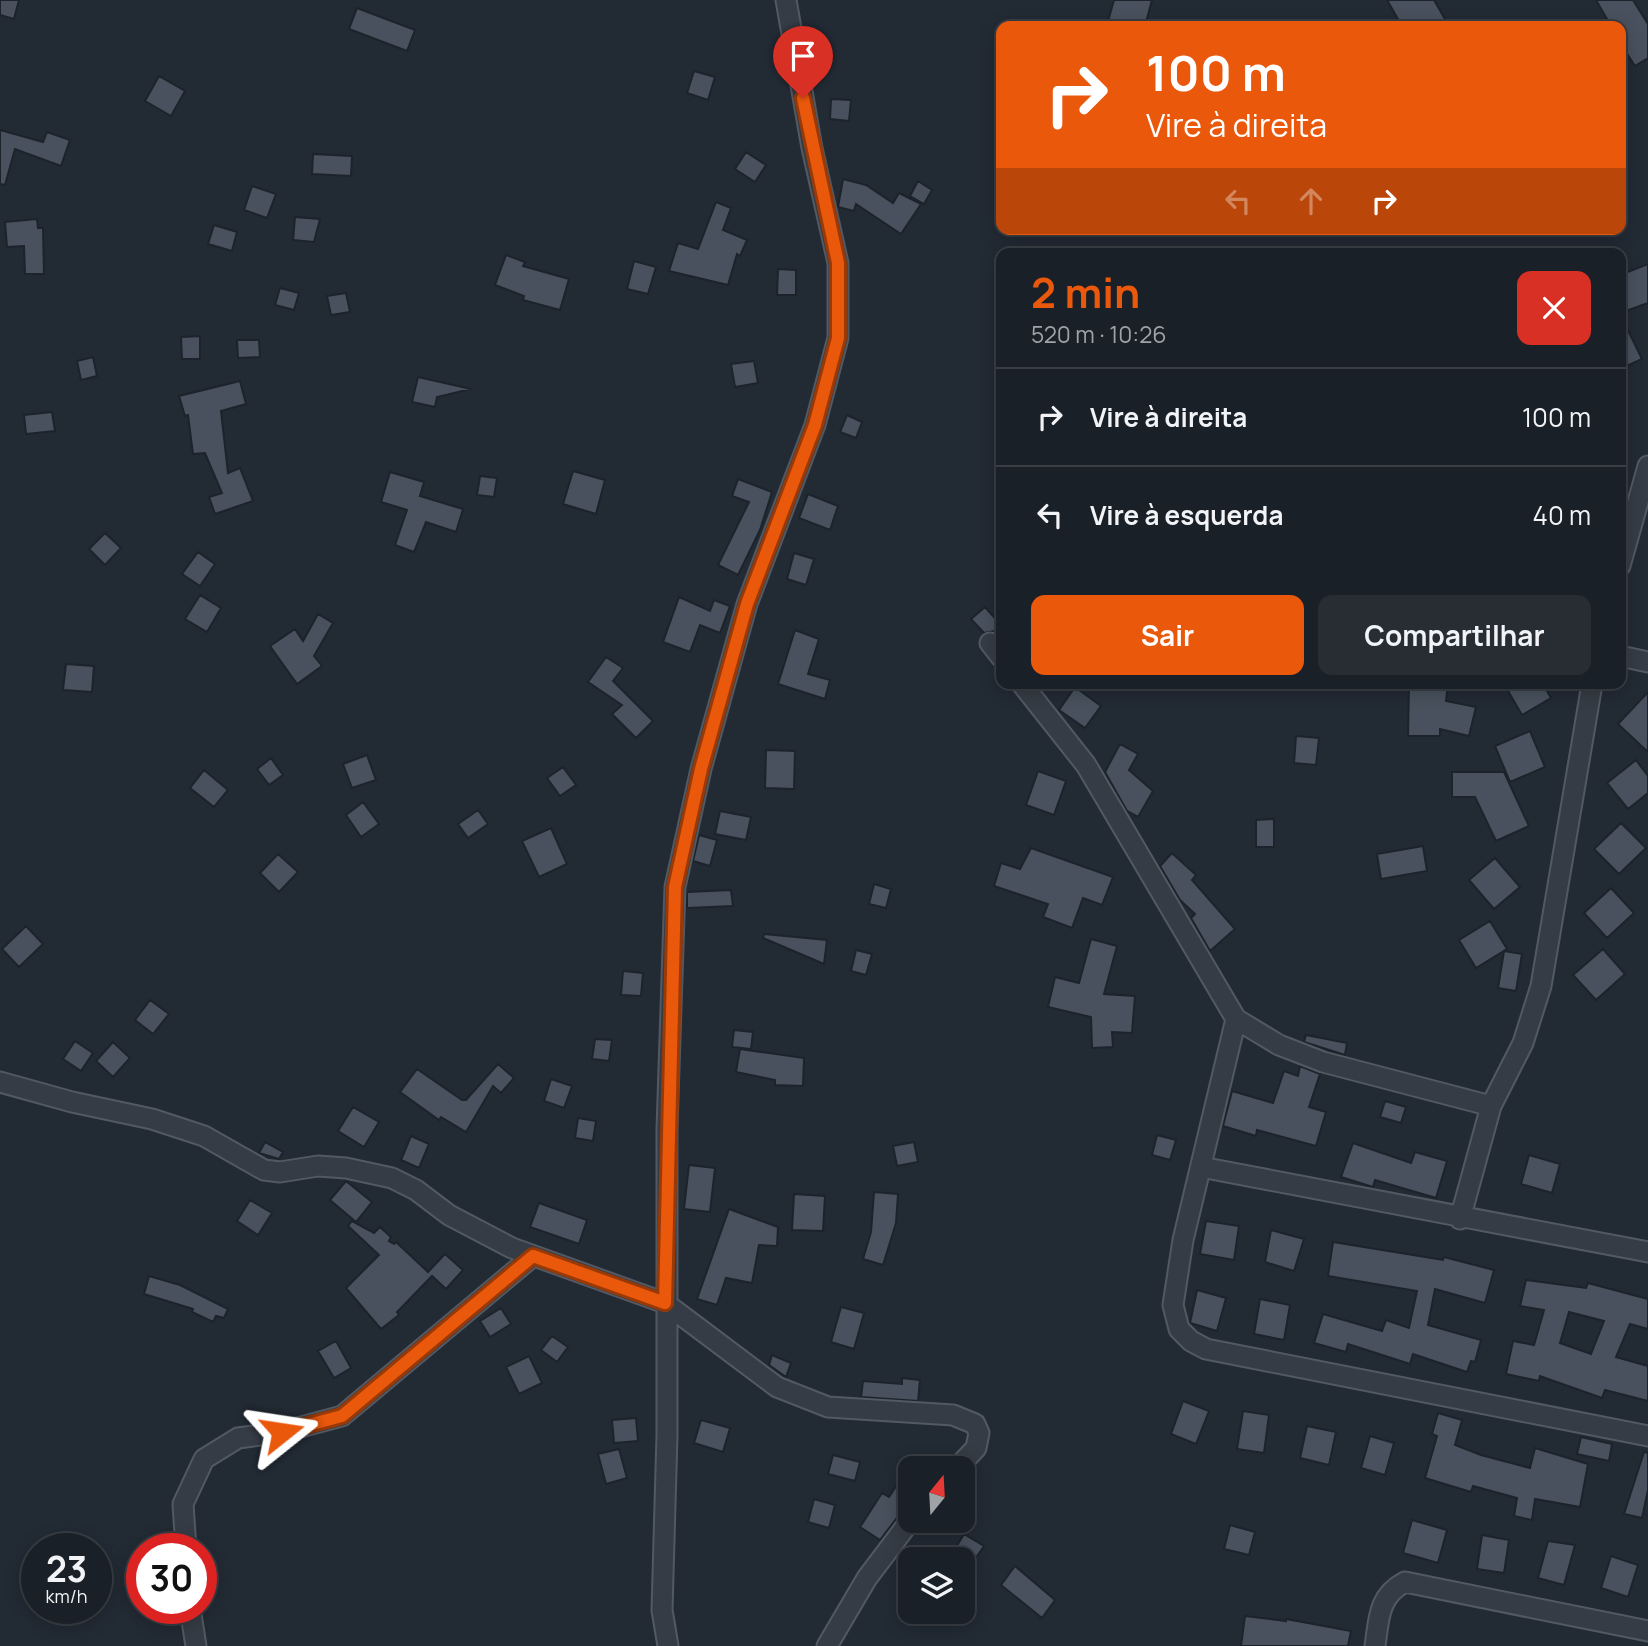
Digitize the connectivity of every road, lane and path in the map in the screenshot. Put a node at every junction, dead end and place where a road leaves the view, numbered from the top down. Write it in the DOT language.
graph roads {
  1 [pos="786,0"];
  2 [pos="1648,466"];
  3 [pos="1626,545"];
  4 [pos="1626,657"];
  5 [pos="1648,662"];
  6 [pos="1026,689"];
  7 [pos="1591,689"];
  8 [pos="1236,1019"];
  9 [pos="0,1082"];
  10 [pos="1491,1106"];
  11 [pos="1200,1167"];
  12 [pos="1460,1219"];
  13 [pos="1648,1252"];
  14 [pos="533,1256"];
  15 [pos="665,1303"];
  16 [pos="1648,1436"];
  17 [pos="968,1456"];
  18 [pos="185,1533"];
  19 [pos="901,1533"];
  20 [pos="192,1624"];
  21 [pos="1648,1631"];
  22 [pos="195,1646"];
  23 [pos="668,1646"];
  24 [pos="827,1646"];
  25 [pos="1375,1646"];
  1 -- 15 [label="street"];
  2 -- 3 [label="street"];
  4 -- 5 [label="street"];
  6 -- 8 [label="street"];
  7 -- 10 [label="street"];
  8 -- 10 [label="street"];
  8 -- 11 [label="street"];
  9 -- 14 [label="street"];
  10 -- 12 [label="street"];
  11 -- 12 [label="street"];
  11 -- 16 [label="street"];
  12 -- 13 [label="street"];
  14 -- 15 [label="street"];
  14 -- 18 [label="street"];
  15 -- 17 [label="street"];
  15 -- 23 [label="street"];
  19 -- 24 [label="street"];
  20 -- 22 [label="street"];
  21 -- 25 [label="street"];
}
